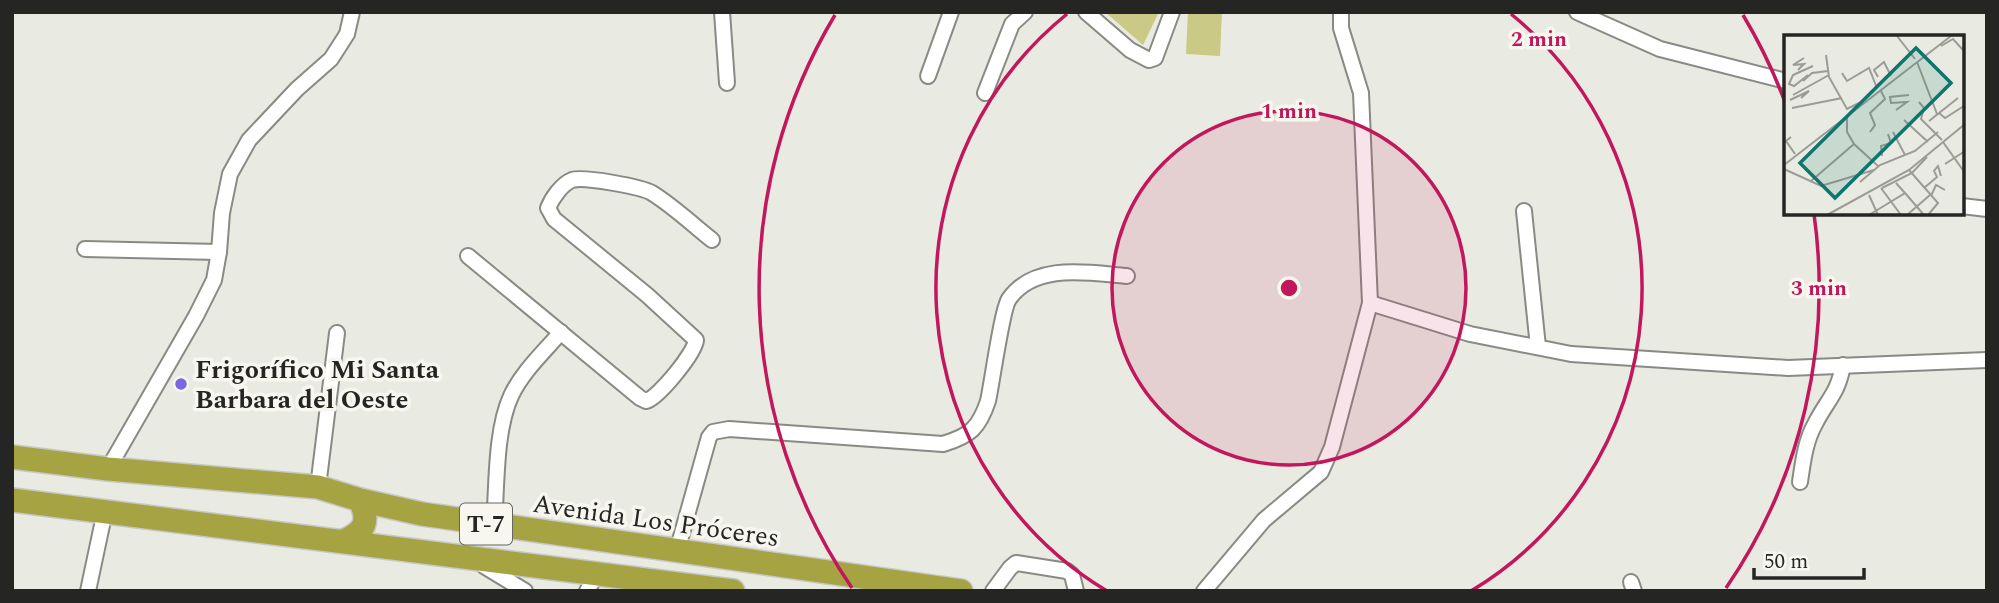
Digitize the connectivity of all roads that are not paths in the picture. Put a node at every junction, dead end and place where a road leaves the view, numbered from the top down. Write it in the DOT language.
graph roads {
  1 [pos="352,12"];
  2 [pos="722,12"];
  3 [pos="951,12"];
  4 [pos="1024,12"];
  5 [pos="1086,12"];
  6 [pos="1172,12"];
  7 [pos="1342,12"];
  8 [pos="1577,12"];
  9 [pos="928,76"];
  10 [pos="1784,80"];
  11 [pos="727,83"];
  12 [pos="985,93"];
  13 [pos="1964,206"];
  14 [pos="1987,209"];
  15 [pos="1524,211"];
  16 [pos="712,240"];
  17 [pos="85,249"];
  18 [pos="219,252"];
  19 [pos="468,256"];
  20 [pos="1127,276"];
  21 [pos="1370,303"];
  22 [pos="337,332"];
  23 [pos="561,332"];
  24 [pos="1538,347"];
  25 [pos="1987,360"];
  26 [pos="1843,366"];
  27 [pos="12,457"];
  28 [pos="108,469"];
  29 [pos="1800,482"];
  30 [pos="318,487"];
  31 [pos="360,499"];
  32 [pos="12,500"];
  33 [pos="105,511"];
  34 [pos="494,525"];
  35 [pos="344,541"];
  36 [pos="677,551"];
  37 [pos="475,557"];
  38 [pos="592,583"];
  39 [pos="683,587"];
  40 [pos="88,591"];
  41 [pos="525,591"];
  42 [pos="733,591"];
  43 [pos="961,591"];
  44 [pos="993,591"];
  45 [pos="1076,591"];
  46 [pos="1204,591"];
  1 -- 18 [label="street"];
  2 -- 11 [label="street"];
  3 -- 9 [label="street"];
  4 -- 12 [label="street"];
  5 -- 6 [label="street"];
  7 -- 21 [label="street"];
  8 -- 10 [label="street"];
  13 -- 14 [label="street"];
  15 -- 24 [label="street"];
  16 -- 23 [label="street"];
  17 -- 18 [label="street"];
  18 -- 28 [label="street"];
  19 -- 23 [label="street"];
  20 -- 36 [label="street"];
  21 -- 24 [label="street"];
  21 -- 46 [label="street"];
  22 -- 30 [label="street"];
  23 -- 34 [label="street"];
  24 -- 26 [label="street"];
  25 -- 26 [label="street"];
  26 -- 29 [label="street"];
  27 -- 28 [label="highway, Avenida Los Próceres / T-7"];
  28 -- 30 [label="highway, Avenida Los Próceres / T-7"];
  30 -- 31 [label="highway, Avenida Los Próceres / T-7"];
  31 -- 34 [label="highway, Avenida Los Próceres / T-7"];
  31 -- 35 [label="highway"];
  32 -- 33 [label="highway, T-7"];
  33 -- 35 [label="highway, T-7"];
  33 -- 40 [label="street"];
  34 -- 36 [label="highway, Avenida Los Próceres / T-7"];
  35 -- 37 [label="highway, T-7"];
  36 -- 43 [label="highway, Avenida Los Próceres / T-7"];
  37 -- 38 [label="highway, T-7"];
  37 -- 41 [label="street"];
  38 -- 39 [label="highway, T-7"];
  39 -- 42 [label="highway, T-7"];
  44 -- 45 [label="street"];
}
